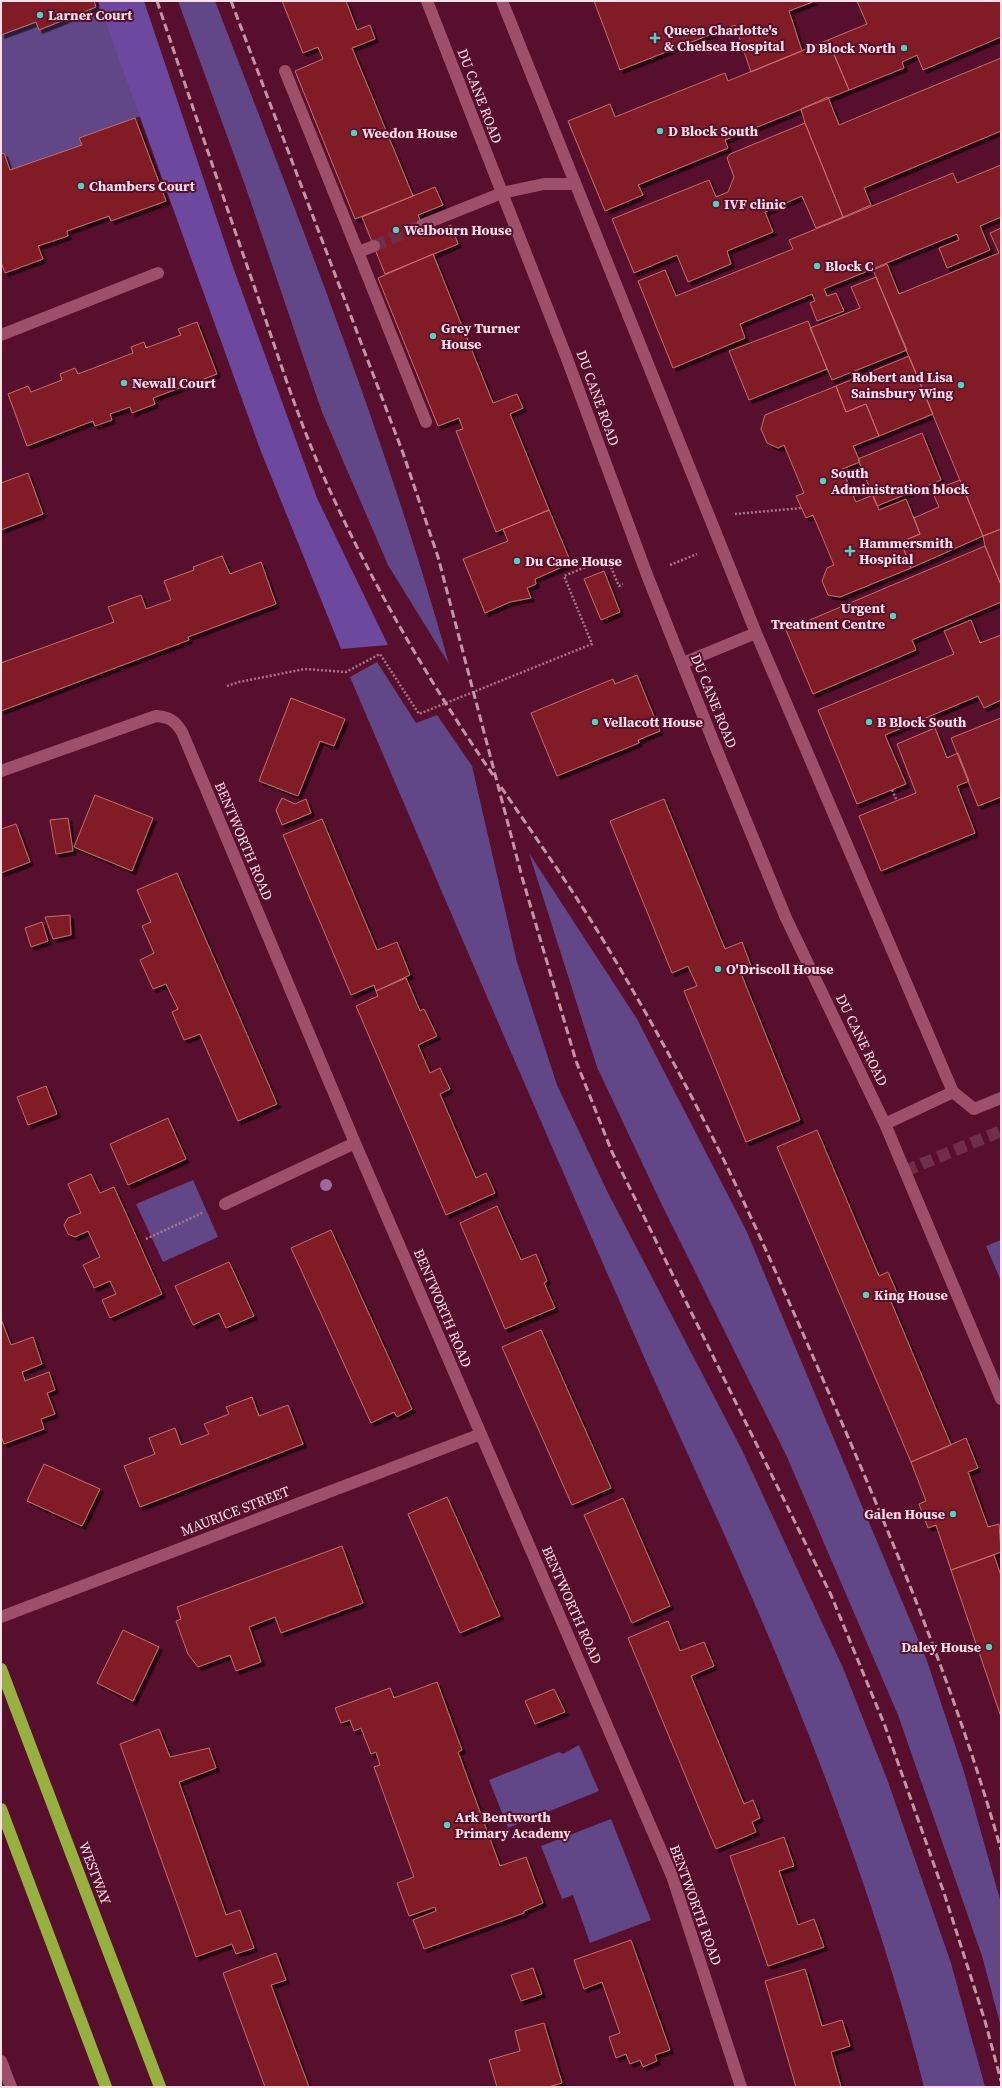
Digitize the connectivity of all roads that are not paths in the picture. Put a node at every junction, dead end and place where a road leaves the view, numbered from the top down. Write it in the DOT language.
graph roads {
  1 [pos="427,1"];
  2 [pos="502,1"];
  3 [pos="285,71"];
  4 [pos="575,184"];
  5 [pos="502,193"];
  6 [pos="422,225"];
  7 [pos="374,246"];
  8 [pos="358,252"];
  9 [pos="158,273"];
  10 [pos="1,335"];
  11 [pos="426,422"];
  12 [pos="756,633"];
  13 [pos="683,663"];
  14 [pos="1,772"];
  15 [pos="953,1092"];
  16 [pos="1001,1098"];
  17 [pos="885,1124"];
  18 [pos="355,1143"];
  19 [pos="224,1204"];
  20 [pos="1001,1399"];
  21 [pos="481,1434"];
  22 [pos="1,1617"];
  23 [pos="1,1669"];
  24 [pos="1,1809"];
  25 [pos="1,2060"];
  26 [pos="11,2087"];
  27 [pos="106,2087"];
  28 [pos="160,2087"];
  29 [pos="741,2087"];
  1 -- 5 [label="street, DU CANE ROAD"];
  2 -- 4 [label="street"];
  3 -- 8 [label="street"];
  4 -- 5 [label="street"];
  4 -- 12 [label="street"];
  5 -- 6 [label="street"];
  5 -- 13 [label="street, DU CANE ROAD"];
  7 -- 8 [label="street"];
  8 -- 11 [label="street"];
  9 -- 10 [label="street"];
  12 -- 13 [label="street"];
  12 -- 15 [label="street"];
  13 -- 17 [label="street, DU CANE ROAD"];
  14 -- 18 [label="street, BENTWORTH ROAD"];
  15 -- 16 [label="street"];
  15 -- 17 [label="street"];
  17 -- 20 [label="street, DU CANE ROAD"];
  18 -- 19 [label="street"];
  18 -- 21 [label="street, BENTWORTH ROAD"];
  21 -- 22 [label="street, MAURICE STREET"];
  21 -- 29 [label="street, BENTWORTH ROAD"];
  23 -- 28 [label="highway, WESTWAY"];
  24 -- 27 [label="highway"];
  25 -- 26 [label="street"];
}
